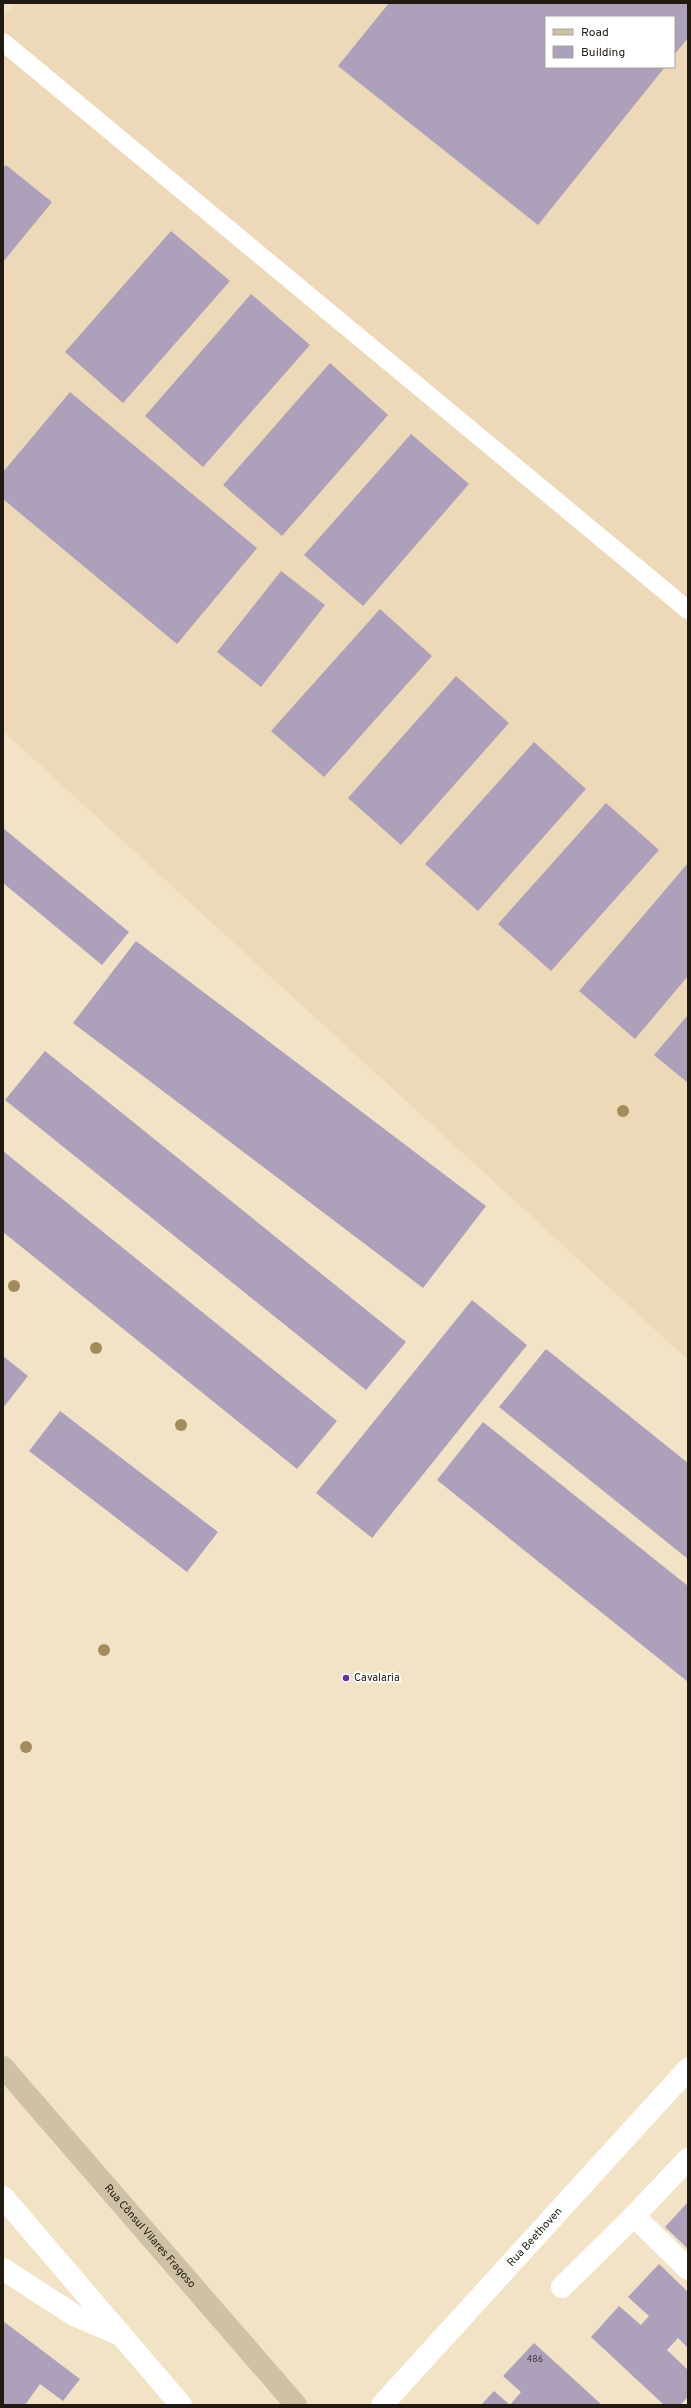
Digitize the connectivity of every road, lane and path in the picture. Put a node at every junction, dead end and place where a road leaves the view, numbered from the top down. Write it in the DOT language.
graph roads {
  1 [pos="3,42"];
  2 [pos="688,610"];
  3 [pos="3,2067"];
  4 [pos="688,2069"];
  5 [pos="688,2159"];
  6 [pos="3,2197"];
  7 [pos="634,2216"];
  8 [pos="3,2268"];
  9 [pos="688,2269"];
  10 [pos="562,2287"];
  11 [pos="122,2336"];
  12 [pos="181,2405"];
  13 [pos="296,2405"];
  14 [pos="382,2405"];
  1 -- 2 [label="lane"];
  3 -- 13 [label="street, Rua Cônsul Vilares Fragoso"];
  4 -- 14 [label="street, Rua Beethoven"];
  5 -- 7 [label="street"];
  6 -- 11 [label="street"];
  7 -- 9 [label="street"];
  7 -- 10 [label="street"];
  8 -- 11 [label="street"];
  11 -- 12 [label="street"];
}
